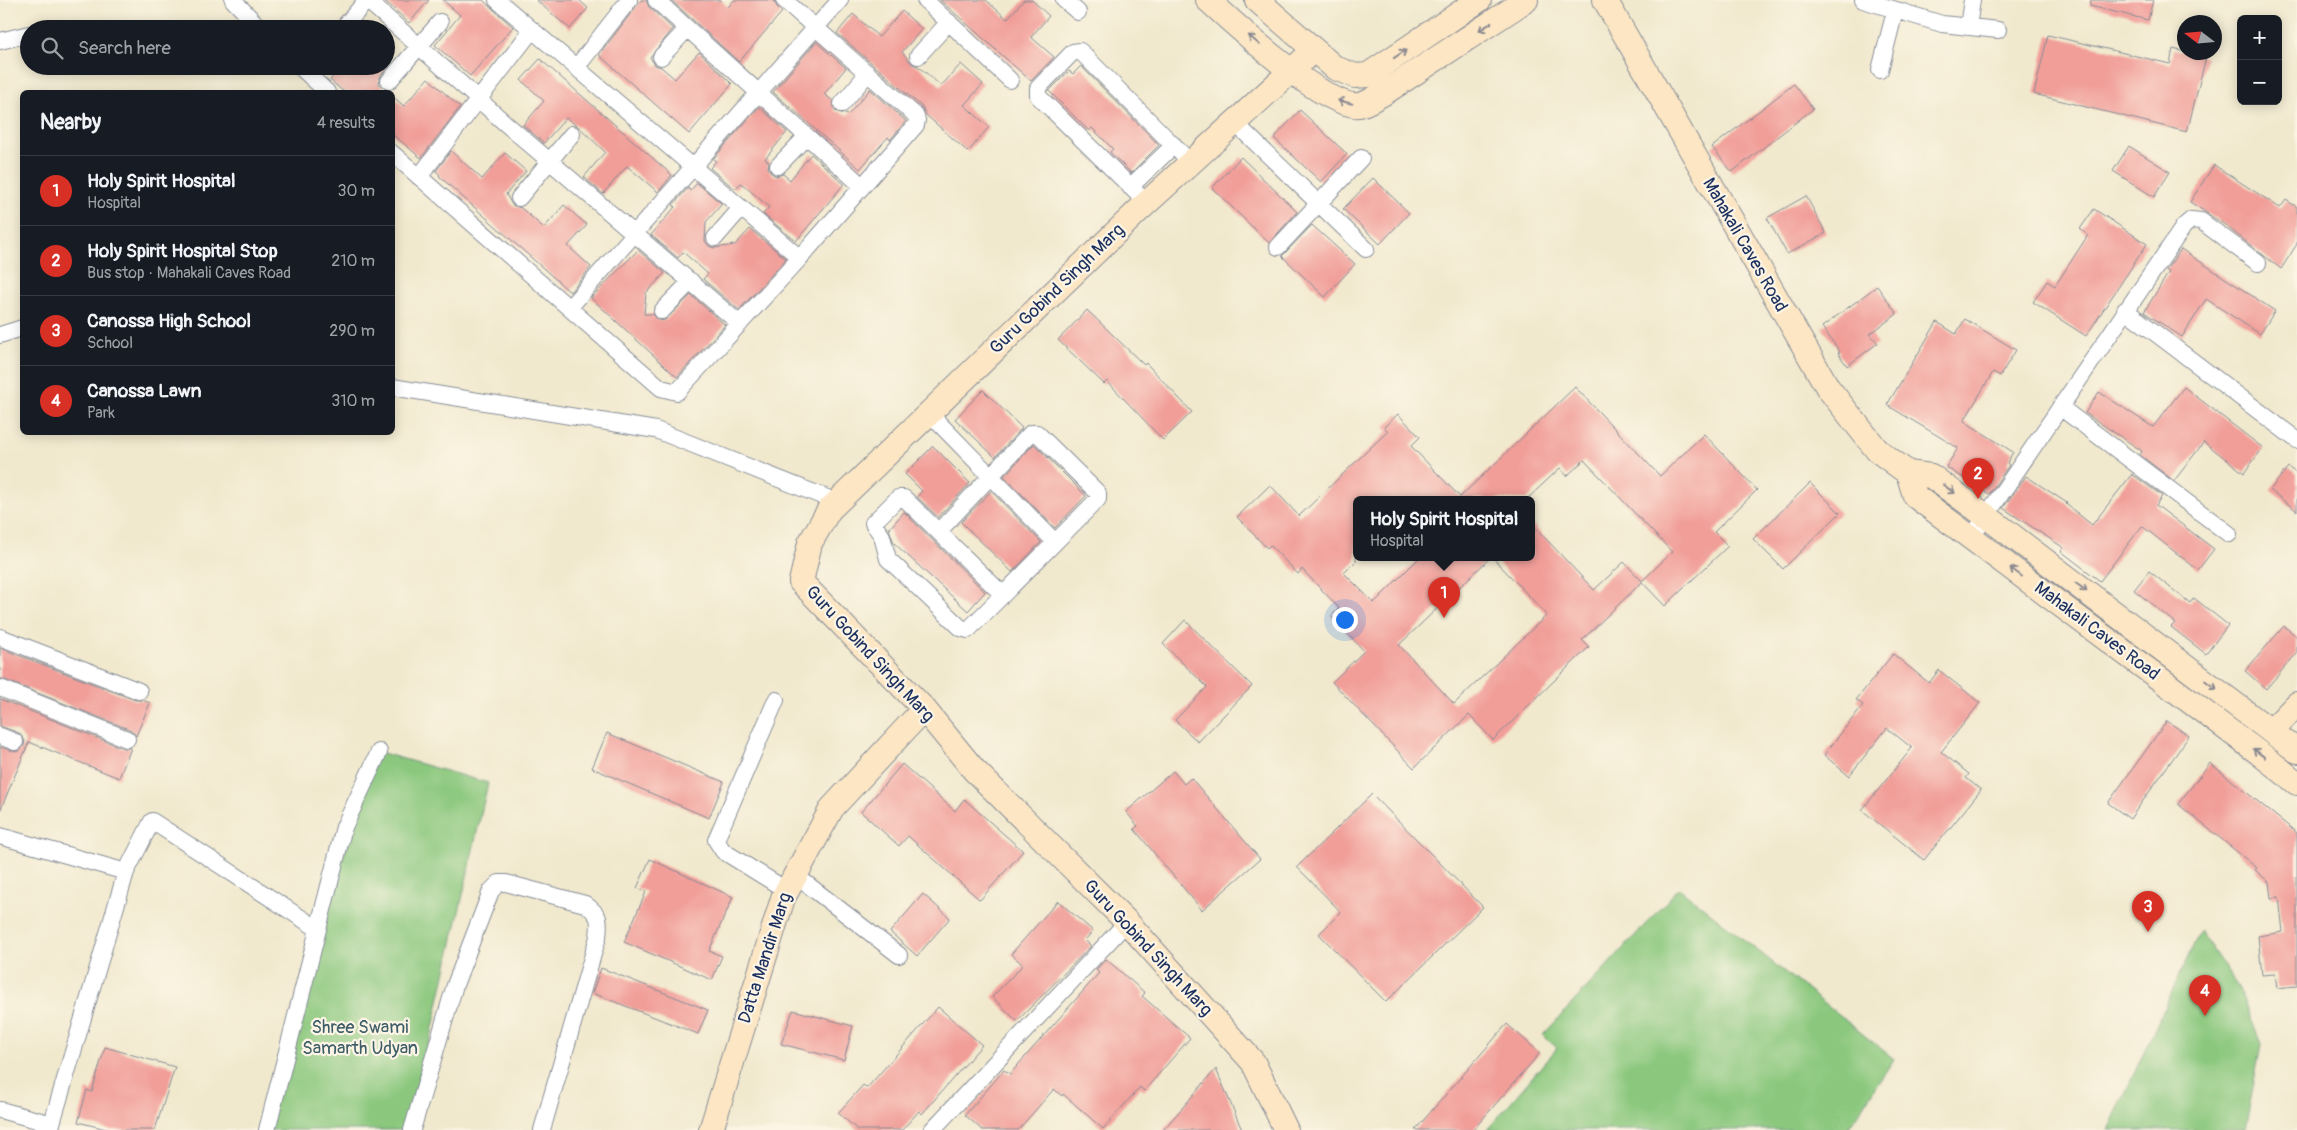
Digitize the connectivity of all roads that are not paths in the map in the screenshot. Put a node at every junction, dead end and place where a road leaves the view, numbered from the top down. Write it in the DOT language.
graph roads {
  1 [pos="233,0"];
  2 [pos="367,0"];
  3 [pos="497,0"];
  4 [pos="629,0"];
  5 [pos="656,0"];
  6 [pos="784,0"];
  7 [pos="840,0"];
  8 [pos="925,0"];
  9 [pos="1064,0"];
  10 [pos="1208,0"];
  11 [pos="1257,0"];
  12 [pos="1479,0"];
  13 [pos="1526,0"];
  14 [pos="1605,0"];
  15 [pos="1863,0"];
  16 [pos="1972,0"];
  17 [pos="1895,11"];
  18 [pos="1078,12"];
  19 [pos="253,20"];
  20 [pos="350,20"];
  21 [pos="390,20"];
  22 [pos="440,22"];
  23 [pos="949,22"];
  24 [pos="395,25"];
  25 [pos="1968,26"];
  26 [pos="816,28"];
  27 [pos="688,29"];
  28 [pos="532,30"];
  29 [pos="1998,30"];
  30 [pos="20,36"];
  31 [pos="0,41"];
  32 [pos="419,46"];
  33 [pos="1314,50"];
  34 [pos="918,56"];
  35 [pos="661,57"];
  36 [pos="576,68"];
  37 [pos="1292,70"];
  38 [pos="1880,70"];
  39 [pos="868,73"];
  40 [pos="311,75"];
  41 [pos="395,75"];
  42 [pos="395,75"];
  43 [pos="1010,80"];
  44 [pos="389,82"];
  45 [pos="325,90"];
  46 [pos="759,93"];
  47 [pos="479,99"];
  48 [pos="842,104"];
  49 [pos="1235,123"];
  50 [pos="572,134"];
  51 [pos="807,136"];
  52 [pos="1174,145"];
  53 [pos="395,156"];
  54 [pos="1361,158"];
  55 [pos="550,161"];
  56 [pos="1191,163"];
  57 [pos="778,166"];
  58 [pos="692,167"];
  59 [pos="419,177"];
  60 [pos="862,186"];
  61 [pos="1139,195"];
  62 [pos="519,198"];
  63 [pos="1319,203"];
  64 [pos="741,208"];
  65 [pos="634,232"];
  66 [pos="715,238"];
  67 [pos="1278,247"];
  68 [pos="1366,249"];
  69 [pos="800,258"];
  70 [pos="2258,262"];
  71 [pos="691,281"];
  72 [pos="569,308"];
  73 [pos="2125,310"];
  74 [pos="662,311"];
  75 [pos="740,324"];
  76 [pos="20,329"];
  77 [pos="0,335"];
  78 [pos="395,387"];
  79 [pos="2060,407"];
  80 [pos="929,413"];
  81 [pos="2297,440"];
  82 [pos="1908,472"];
  83 [pos="991,476"];
  84 [pos="837,502"];
  85 [pos="1986,516"];
  86 [pos="939,531"];
  87 [pos="2229,534"];
  88 [pos="1971,538"];
  89 [pos="1055,542"];
  90 [pos="1003,595"];
  91 [pos="0,637"];
  92 [pos="0,688"];
  93 [pos="139,691"];
  94 [pos="776,700"];
  95 [pos="2297,704"];
  96 [pos="924,709"];
  97 [pos="2271,731"];
  98 [pos="127,739"];
  99 [pos="2297,751"];
  100 [pos="379,752"];
  101 [pos="2297,783"];
  102 [pos="0,836"];
  103 [pos="126,872"];
  104 [pos="791,883"];
  105 [pos="1127,922"];
  106 [pos="318,929"];
  107 [pos="899,956"];
  108 [pos="0,1110"];
  109 [pos="51,1127"];
  110 [pos="940,1127"];
  111 [pos="267,1130"];
  112 [pos="412,1130"];
  113 [pos="542,1130"];
  114 [pos="711,1130"];
  115 [pos="1286,1130"];
  1 -- 19 [label="street"];
  2 -- 20 [label="street"];
  2 -- 21 [label="street"];
  3 -- 28 [label="street"];
  4 -- 36 [label="street"];
  5 -- 27 [label="street"];
  6 -- 26 [label="street"];
  7 -- 26 [label="street"];
  8 -- 23 [label="street"];
  9 -- 18 [label="street"];
  37 -- 10 [label="main road, one-way"];
  11 -- 33 [label="main road"];
  33 -- 12 [label="main road, one-way"];
  13 -- 37 [label="main road, one-way"];
  14 -- 82 [label="main road, Mahakali Caves Road"];
  15 -- 17 [label="street"];
  16 -- 25 [label="street"];
  17 -- 25 [label="street"];
  17 -- 38 [label="street"];
  22 -- 32 [label="street"];
  23 -- 34 [label="street"];
  23 -- 43 [label="street"];
  24 -- 32 [label="street"];
  25 -- 29 [label="street"];
  26 -- 39 [label="street"];
  26 -- 46 [label="street"];
  27 -- 35 [label="street"];
  27 -- 46 [label="street"];
  28 -- 36 [label="street"];
  28 -- 47 [label="street"];
  30 -- 31 [label="street"];
  32 -- 42 [label="street"];
  32 -- 47 [label="street"];
  33 -- 37 [label="main road, Guru Gobind Singh Marg"];
  36 -- 58 [label="street"];
  37 -- 49 [label="main road, Guru Gobind Singh Marg"];
  39 -- 48 [label="street"];
  39 -- 60 [label="street"];
  40 -- 45 [label="street"];
  41 -- 44 [label="street"];
  46 -- 51 [label="street"];
  46 -- 58 [label="street"];
  47 -- 55 [label="street"];
  47 -- 59 [label="street"];
  49 -- 56 [label="main road, Guru Gobind Singh Marg"];
  49 -- 63 [label="street"];
  50 -- 55 [label="street"];
  51 -- 57 [label="street"];
  51 -- 60 [label="street"];
  52 -- 56 [label="street"];
  52 -- 61 [label="street"];
  52 -- 61 [label="street"];
  53 -- 59 [label="street"];
  54 -- 63 [label="street"];
  55 -- 62 [label="street"];
  55 -- 65 [label="street"];
  56 -- 61 [label="main road, Guru Gobind Singh Marg"];
  58 -- 64 [label="street"];
  58 -- 65 [label="street"];
  59 -- 72 [label="street"];
  60 -- 69 [label="street"];
  61 -- 80 [label="main road, Guru Gobind Singh Marg"];
  63 -- 67 [label="street"];
  63 -- 68 [label="street"];
  64 -- 66 [label="street"];
  64 -- 69 [label="street"];
  65 -- 71 [label="street"];
  65 -- 72 [label="street"];
  69 -- 75 [label="street"];
  70 -- 73 [label="street"];
  71 -- 74 [label="street"];
  71 -- 75 [label="street"];
  72 -- 75 [label="street"];
  73 -- 79 [label="street"];
  73 -- 81 [label="street"];
  76 -- 77 [label="street"];
  78 -- 84 [label="street"];
  79 -- 85 [label="street"];
  79 -- 87 [label="street"];
  80 -- 83 [label="street"];
  80 -- 84 [label="main road, Guru Gobind Singh Marg"];
  82 -- 85 [label="main road, Mahakali Caves Road, one-way"];
  82 -- 88 [label="main road, Mahakali Caves Road"];
  83 -- 86 [label="street"];
  83 -- 89 [label="street"];
  83 -- 89 [label="street"];
  84 -- 96 [label="main road, Guru Gobind Singh Marg"];
  85 -- 88 [label="street"];
  85 -- 97 [label="main road, Mahakali Caves Road, one-way"];
  86 -- 90 [label="street"];
  86 -- 90 [label="street"];
  101 -- 88 [label="main road, Mahakali Caves Road, one-way"];
  89 -- 90 [label="street"];
  91 -- 93 [label="street"];
  92 -- 98 [label="street"];
  94 -- 104 [label="street"];
  95 -- 97 [label="main road"];
  96 -- 104 [label="main road, Datta Mandir Marg"];
  96 -- 105 [label="main road, Guru Gobind Singh Marg"];
  97 -- 99 [label="main road, Mahakali Caves Road"];
  100 -- 106 [label="street"];
  102 -- 103 [label="street"];
  103 -- 106 [label="street"];
  103 -- 109 [label="street"];
  104 -- 107 [label="street"];
  104 -- 114 [label="main road, Datta Mandir Marg"];
  105 -- 110 [label="street"];
  105 -- 115 [label="main road, Guru Gobind Singh Marg"];
  106 -- 111 [label="street"];
  108 -- 109 [label="street"];
  112 -- 113 [label="street"];
}
